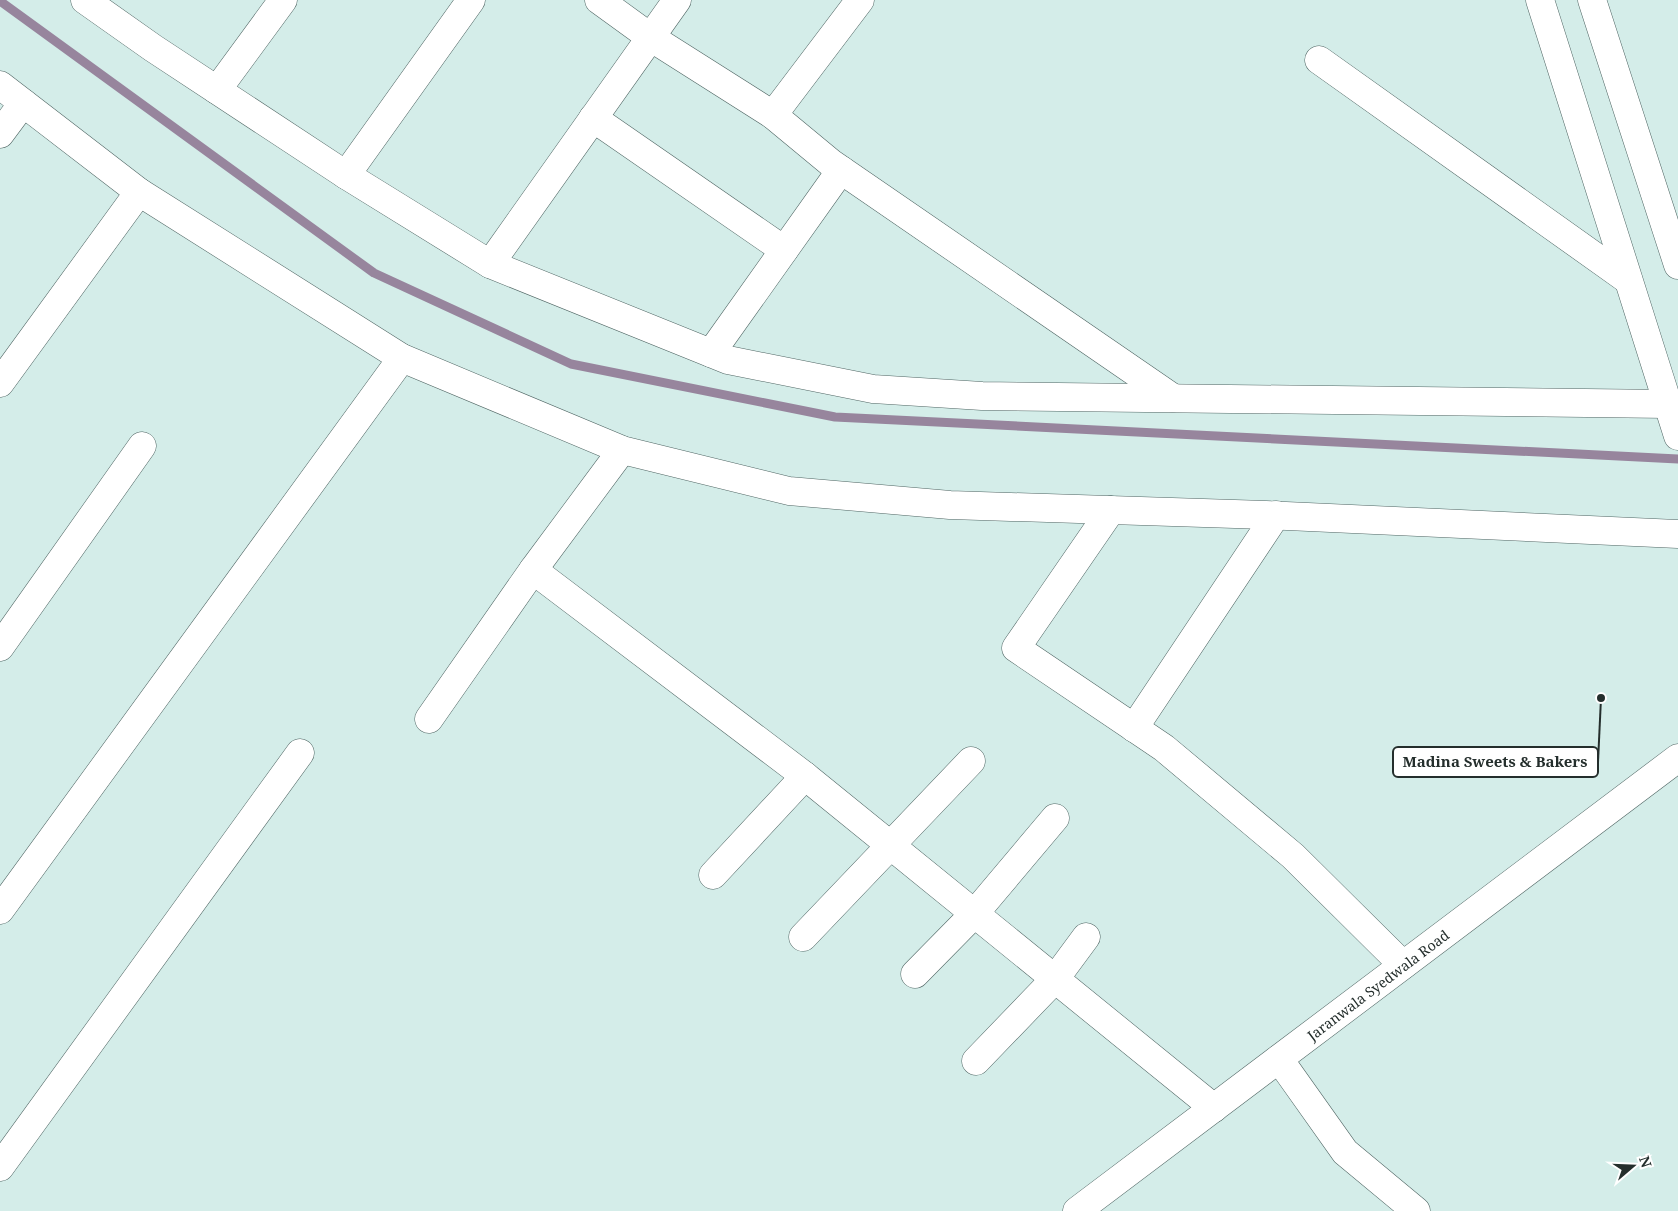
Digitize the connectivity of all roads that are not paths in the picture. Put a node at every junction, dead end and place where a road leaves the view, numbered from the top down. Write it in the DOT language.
graph roads {
  1 [pos="85,0"];
  2 [pos="283,0"];
  3 [pos="471,0"];
  4 [pos="599,0"];
  5 [pos="677,0"];
  6 [pos="860,0"];
  7 [pos="1540,0"];
  8 [pos="1592,0"];
  9 [pos="650,37"];
  10 [pos="1319,60"];
  11 [pos="0,85"];
  12 [pos="218,90"];
  13 [pos="23,103"];
  14 [pos="772,115"];
  15 [pos="593,118"];
  16 [pos="0,134"];
  17 [pos="841,170"];
  18 [pos="346,175"];
  19 [pos="138,192"];
  20 [pos="784,250"];
  21 [pos="490,264"];
  22 [pos="1678,265"];
  23 [pos="1628,280"];
  24 [pos="711,353"];
  25 [pos="402,358"];
  26 [pos="0,383"];
  27 [pos="1173,398"];
  28 [pos="1668,404"];
  29 [pos="1678,436"];
  30 [pos="142,446"];
  31 [pos="622,450"];
  32 [pos="1111,510"];
  33 [pos="1276,515"];
  34 [pos="1678,534"];
  35 [pos="533,570"];
  36 [pos="0,647"];
  37 [pos="429,719"];
  38 [pos="1134,728"];
  39 [pos="300,753"];
  40 [pos="1678,758"];
  41 [pos="971,761"];
  42 [pos="805,776"];
  43 [pos="1055,818"];
  44 [pos="890,844"];
  45 [pos="713,875"];
  46 [pos="0,910"];
  47 [pos="975,913"];
  48 [pos="803,937"];
  49 [pos="1086,937"];
  50 [pos="1403,965"];
  51 [pos="915,974"];
  52 [pos="1055,979"];
  53 [pos="1279,1059"];
  54 [pos="976,1061"];
  55 [pos="1214,1108"];
  56 [pos="0,1167"];
  57 [pos="1077,1211"];
  58 [pos="1416,1211"];
  1 -- 12 [label="street"];
  2 -- 12 [label="street"];
  3 -- 18 [label="street"];
  4 -- 9 [label="street"];
  5 -- 9 [label="street"];
  6 -- 14 [label="street"];
  7 -- 23 [label="street"];
  8 -- 22 [label="street"];
  9 -- 14 [label="street"];
  9 -- 15 [label="street"];
  10 -- 23 [label="street"];
  11 -- 13 [label="street"];
  12 -- 18 [label="street"];
  13 -- 16 [label="street"];
  13 -- 19 [label="street"];
  14 -- 17 [label="street"];
  15 -- 20 [label="street"];
  15 -- 21 [label="street"];
  17 -- 20 [label="street"];
  17 -- 27 [label="street"];
  18 -- 21 [label="street"];
  19 -- 25 [label="street"];
  19 -- 26 [label="street"];
  20 -- 24 [label="street"];
  21 -- 24 [label="street"];
  23 -- 28 [label="street"];
  24 -- 27 [label="street"];
  25 -- 31 [label="street"];
  25 -- 46 [label="street"];
  27 -- 28 [label="street"];
  28 -- 29 [label="street"];
  30 -- 36 [label="street"];
  31 -- 32 [label="street"];
  31 -- 35 [label="street"];
  32 -- 33 [label="street"];
  32 -- 38 [label="street"];
  33 -- 34 [label="street"];
  33 -- 38 [label="street"];
  35 -- 37 [label="street"];
  35 -- 42 [label="street"];
  38 -- 50 [label="street"];
  39 -- 56 [label="street"];
  40 -- 50 [label="street, Jaranwala Syedwala Road"];
  41 -- 44 [label="street"];
  42 -- 44 [label="street"];
  42 -- 45 [label="street"];
  43 -- 47 [label="street"];
  44 -- 47 [label="street"];
  44 -- 48 [label="street"];
  47 -- 51 [label="street"];
  47 -- 52 [label="street"];
  49 -- 52 [label="street"];
  50 -- 53 [label="street, Jaranwala Syedwala Road"];
  52 -- 54 [label="street"];
  52 -- 55 [label="street"];
  53 -- 55 [label="street, Jaranwala Syedwala Road"];
  53 -- 58 [label="street"];
  55 -- 57 [label="street, Jaranwala Syedwala Road"];
}
